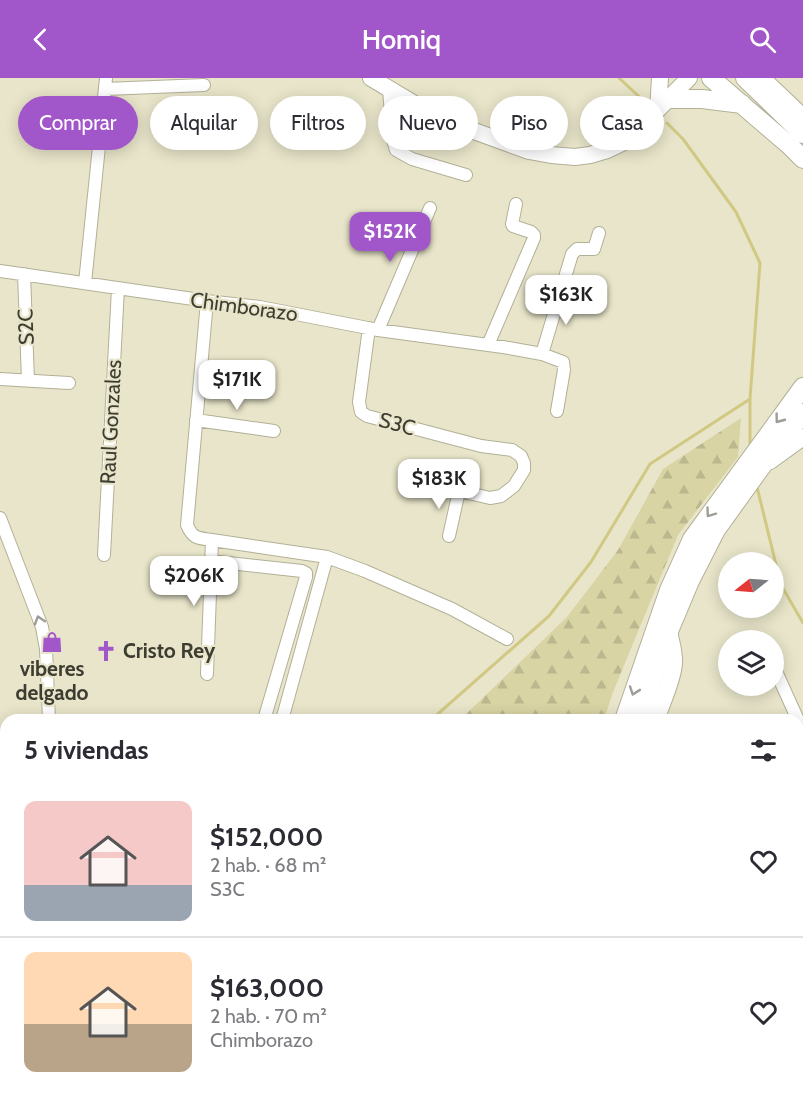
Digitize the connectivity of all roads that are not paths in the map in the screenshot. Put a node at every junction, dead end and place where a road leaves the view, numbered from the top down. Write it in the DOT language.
graph roads {
  1 [pos="371,78"];
  2 [pos="660,78"];
  3 [pos="689,78"];
  4 [pos="711,78"];
  5 [pos="745,78"];
  6 [pos="762,78"];
  7 [pos="105,83"];
  8 [pos="204,86"];
  9 [pos="389,89"];
  10 [pos="661,96"];
  11 [pos="664,103"];
  12 [pos="664,105"];
  13 [pos="744,105"];
  14 [pos="803,117"];
  15 [pos="803,134"];
  16 [pos="607,150"];
  17 [pos="803,159"];
  18 [pos="466,175"];
  19 [pos="516,204"];
  20 [pos="430,208"];
  21 [pos="599,233"];
  22 [pos="0,271"];
  23 [pos="24,274"];
  24 [pos="85,283"];
  25 [pos="117,288"];
  26 [pos="207,301"];
  27 [pos="373,329"];
  28 [pos="488,345"];
  29 [pos="542,354"];
  30 [pos="0,379"];
  31 [pos="28,380"];
  32 [pos="69,383"];
  33 [pos="803,387"];
  34 [pos="557,411"];
  35 [pos="803,413"];
  36 [pos="196,420"];
  37 [pos="274,431"];
  38 [pos="803,437"];
  39 [pos="755,467"];
  40 [pos="434,485"];
  41 [pos="459,491"];
  42 [pos="0,518"];
  43 [pos="449,536"];
  44 [pos="212,540"];
  45 [pos="104,555"];
  46 [pos="327,557"];
  47 [pos="211,561"];
  48 [pos="669,631"];
  49 [pos="507,639"];
  50 [pos="207,674"];
  51 [pos="784,689"];
  52 [pos="49,714"];
  53 [pos="266,714"];
  54 [pos="284,714"];
  55 [pos="626,714"];
  56 [pos="642,714"];
  57 [pos="658,714"];
  58 [pos="795,714"];
  1 -- 9 [label="street"];
  2 -- 10 [label="street"];
  3 -- 11 [label="street"];
  4 -- 13 [label="main road"];
  5 -- 15 [label="main road"];
  6 -- 14 [label="street"];
  7 -- 8 [label="street"];
  7 -- 24 [label="street"];
  9 -- 16 [label="street"];
  9 -- 18 [label="street"];
  12 -- 13 [label="main road"];
  13 -- 17 [label="main road"];
  19 -- 28 [label="street"];
  20 -- 27 [label="street, S3C"];
  21 -- 29 [label="street"];
  22 -- 23 [label="street, Chimborazo"];
  23 -- 24 [label="street, Chimborazo"];
  23 -- 31 [label="street, S2C"];
  24 -- 25 [label="street, Chimborazo"];
  25 -- 26 [label="street, Chimborazo"];
  25 -- 45 [label="street, Raul Gonzales"];
  26 -- 27 [label="street, Chimborazo"];
  26 -- 36 [label="street"];
  27 -- 28 [label="street, Chimborazo"];
  27 -- 41 [label="street, S3C"];
  28 -- 29 [label="street, Chimborazo"];
  29 -- 34 [label="street"];
  30 -- 31 [label="street"];
  31 -- 32 [label="street"];
  33 -- 39 [label="main road, one-way"];
  35 -- 39 [label="main road"];
  36 -- 37 [label="street"];
  36 -- 44 [label="street"];
  38 -- 39 [label="street"];
  39 -- 48 [label="main road"];
  39 -- 55 [label="main road, one-way"];
  40 -- 41 [label="street"];
  41 -- 43 [label="street"];
  52 -- 42 [label="street, one-way"];
  44 -- 46 [label="street"];
  44 -- 47 [label="street"];
  46 -- 49 [label="street"];
  46 -- 54 [label="street"];
  47 -- 50 [label="street"];
  47 -- 53 [label="street"];
  48 -- 56 [label="main road"];
  48 -- 57 [label="street"];
  51 -- 58 [label="street"];
}
